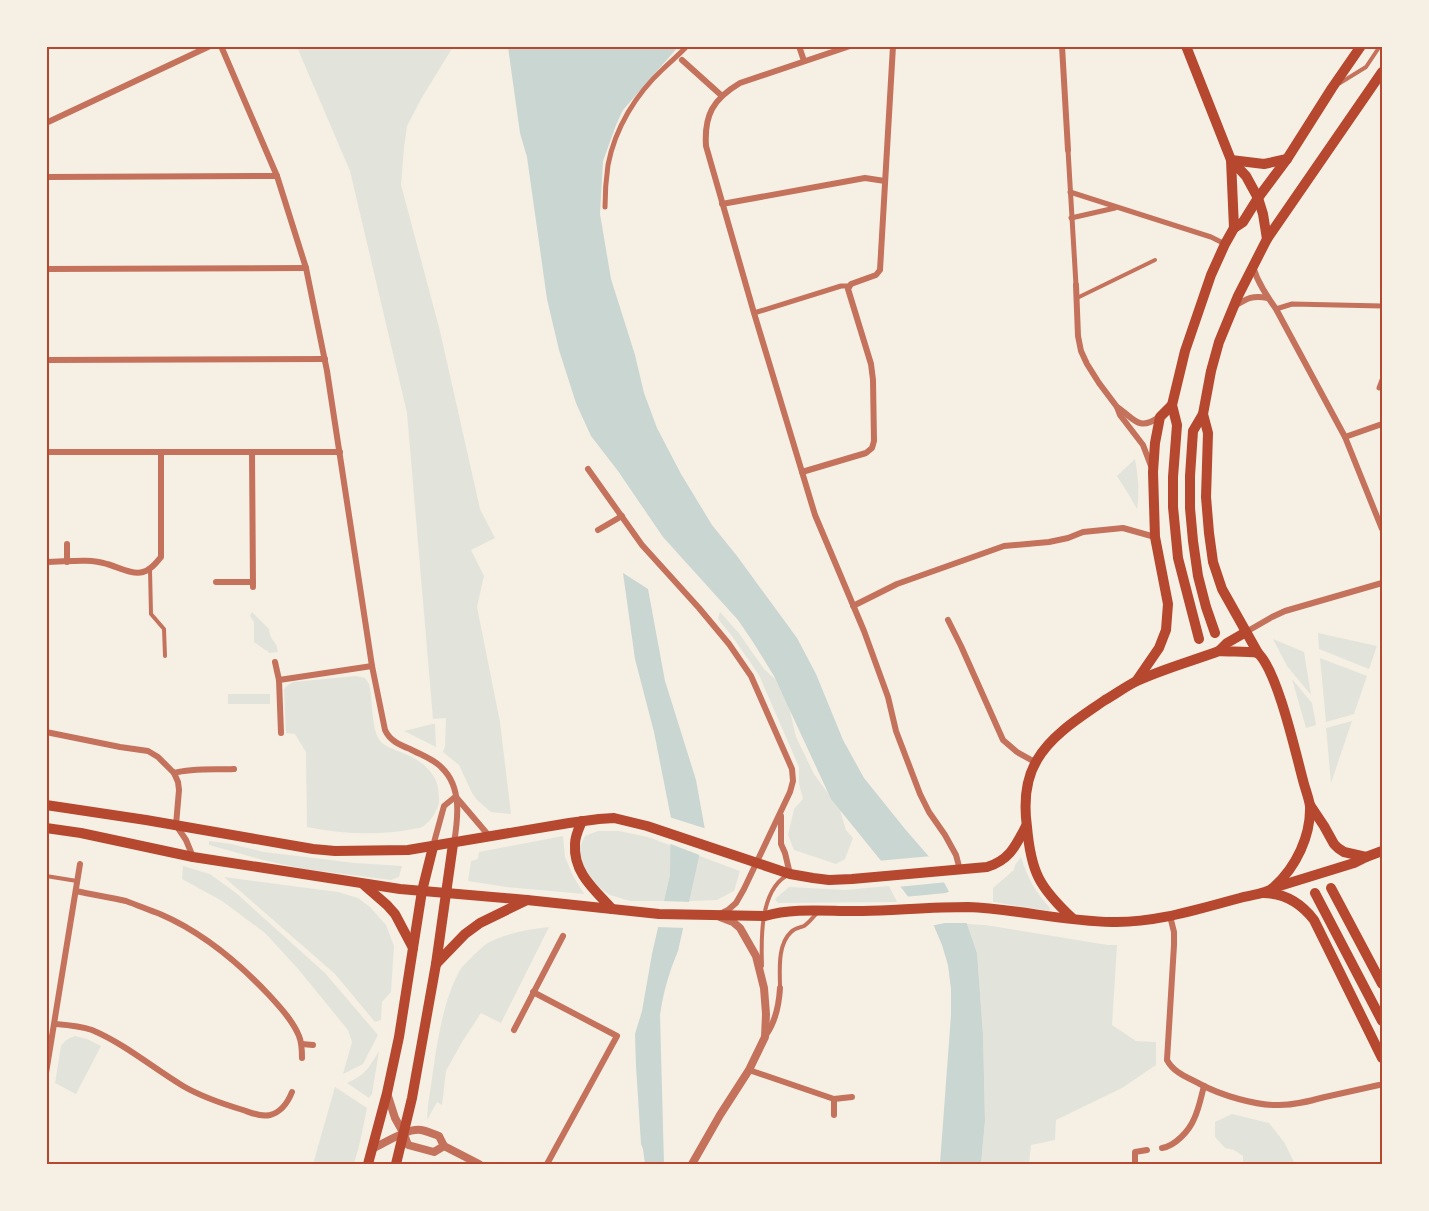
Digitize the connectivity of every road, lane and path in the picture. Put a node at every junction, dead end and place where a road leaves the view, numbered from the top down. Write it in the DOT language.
graph roads {
  1 [pos="210,46"];
  2 [pos="221,46"];
  3 [pos="687,46"];
  4 [pos="799,46"];
  5 [pos="850,46"];
  6 [pos="893,46"];
  7 [pos="1062,46"];
  8 [pos="1186,46"];
  9 [pos="1360,46"];
  10 [pos="1380,46"];
  11 [pos="682,60"];
  12 [pos="804,61"];
  13 [pos="1383,72"];
  14 [pos="1332,88"];
  15 [pos="722,96"];
  16 [pos="46,123"];
  17 [pos="1068,150"];
  18 [pos="1287,159"];
  19 [pos="1232,160"];
  20 [pos="278,176"];
  21 [pos="46,177"];
  22 [pos="885,182"];
  23 [pos="1070,192"];
  24 [pos="1258,198"];
  25 [pos="722,204"];
  26 [pos="604,207"];
  27 [pos="1117,207"];
  28 [pos="1071,218"];
  29 [pos="1234,228"];
  30 [pos="1267,239"];
  31 [pos="1225,244"];
  32 [pos="1155,260"];
  33 [pos="306,267"];
  34 [pos="1253,267"];
  35 [pos="46,269"];
  36 [pos="1076,285"];
  37 [pos="849,289"];
  38 [pos="1268,298"];
  39 [pos="1076,299"];
  40 [pos="1383,306"];
  41 [pos="1232,308"];
  42 [pos="1276,309"];
  43 [pos="753,313"];
  44 [pos="325,359"];
  45 [pos="46,360"];
  46 [pos="1383,380"];
  47 [pos="1379,388"];
  48 [pos="1172,405"];
  49 [pos="1117,407"];
  50 [pos="1203,414"];
  51 [pos="1160,417"];
  52 [pos="1383,424"];
  53 [pos="1346,437"];
  54 [pos="46,452"];
  55 [pos="161,452"];
  56 [pos="340,452"];
  57 [pos="252,453"];
  58 [pos="588,469"];
  59 [pos="802,472"];
  60 [pos="1153,472"];
  61 [pos="622,516"];
  62 [pos="1383,529"];
  63 [pos="598,530"];
  64 [pos="1155,537"];
  65 [pos="67,544"];
  66 [pos="46,562"];
  67 [pos="67,562"];
  68 [pos="150,568"];
  69 [pos="216,582"];
  70 [pos="1383,583"];
  71 [pos="853,606"];
  72 [pos="948,620"];
  73 [pos="1246,632"];
  74 [pos="1215,633"];
  75 [pos="1199,639"];
  76 [pos="1219,651"];
  77 [pos="1258,653"];
  78 [pos="165,656"];
  79 [pos="275,662"];
  80 [pos="372,666"];
  81 [pos="279,680"];
  82 [pos="1137,681"];
  83 [pos="46,732"];
  84 [pos="281,734"];
  85 [pos="1035,762"];
  86 [pos="234,769"];
  87 [pos="174,773"];
  88 [pos="455,797"];
  89 [pos="1310,805"];
  90 [pos="46,806"];
  91 [pos="781,813"];
  92 [pos="582,821"];
  93 [pos="176,825"];
  94 [pos="1026,826"];
  95 [pos="46,828"];
  96 [pos="490,837"];
  97 [pos="453,844"];
  98 [pos="433,847"];
  99 [pos="1383,851"];
  100 [pos="193,857"];
  101 [pos="1366,857"];
  102 [pos="757,863"];
  103 [pos="80,864"];
  104 [pos="960,870"];
  105 [pos="790,874"];
  106 [pos="46,876"];
  107 [pos="77,881"];
  108 [pos="364,885"];
  109 [pos="1273,888"];
  110 [pos="1331,888"];
  111 [pos="76,891"];
  112 [pos="422,891"];
  113 [pos="446,893"];
  114 [pos="1259,893"];
  115 [pos="1315,893"];
  116 [pos="527,900"];
  117 [pos="612,909"];
  118 [pos="819,911"];
  119 [pos="713,915"];
  120 [pos="765,916"];
  121 [pos="1170,916"];
  122 [pos="1072,918"];
  123 [pos="563,936"];
  124 [pos="413,948"];
  125 [pos="436,964"];
  126 [pos="763,982"];
  127 [pos="1383,984"];
  128 [pos="780,988"];
  129 [pos="533,992"];
  130 [pos="1383,1022"];
  131 [pos="55,1024"];
  132 [pos="513,1030"];
  133 [pos="765,1037"];
  134 [pos="302,1044"];
  135 [pos="313,1045"];
  136 [pos="302,1058"];
  137 [pos="1383,1058"];
  138 [pos="749,1070"];
  139 [pos="46,1073"];
  140 [pos="1379,1084"];
  141 [pos="1204,1086"];
  142 [pos="292,1092"];
  143 [pos="387,1093"];
  144 [pos="852,1098"];
  145 [pos="834,1099"];
  146 [pos="834,1115"];
  147 [pos="404,1134"];
  148 [pos="444,1146"];
  149 [pos="1162,1148"];
  150 [pos="372,1149"];
  151 [pos="1147,1150"];
  152 [pos="368,1164"];
  153 [pos="396,1164"];
  154 [pos="479,1164"];
  155 [pos="548,1164"];
  156 [pos="692,1164"];
  157 [pos="1135,1164"];
  1 -- 16 [label="street"];
  2 -- 20 [label="street"];
  3 -- 26 [label="street"];
  4 -- 12 [label="street"];
  5 -- 12 [label="street"];
  6 -- 22 [label="street"];
  7 -- 17 [label="street"];
  8 -- 19 [label="main road"];
  9 -- 14 [label="main road"];
  10 -- 14 [label="lane"];
  11 -- 15 [label="street"];
  12 -- 15 [label="street"];
  13 -- 30 [label="main road"];
  14 -- 18 [label="main road"];
  15 -- 25 [label="street"];
  17 -- 23 [label="street"];
  18 -- 19 [label="main road"];
  18 -- 24 [label="main road"];
  19 -- 24 [label="main road"];
  19 -- 29 [label="main road"];
  20 -- 21 [label="street"];
  20 -- 33 [label="street"];
  22 -- 25 [label="street"];
  22 -- 37 [label="street"];
  23 -- 27 [label="street"];
  23 -- 28 [label="street"];
  24 -- 29 [label="main road"];
  24 -- 30 [label="main road"];
  25 -- 43 [label="street"];
  27 -- 28 [label="street"];
  27 -- 31 [label="street"];
  28 -- 36 [label="street"];
  29 -- 31 [label="main road"];
  30 -- 34 [label="main road"];
  31 -- 48 [label="main road"];
  32 -- 39 [label="lane"];
  33 -- 35 [label="street"];
  33 -- 44 [label="street"];
  34 -- 38 [label="street"];
  34 -- 41 [label="main road"];
  36 -- 39 [label="street"];
  37 -- 43 [label="street"];
  37 -- 59 [label="street"];
  38 -- 41 [label="street"];
  38 -- 42 [label="street"];
  39 -- 49 [label="street"];
  40 -- 42 [label="street"];
  41 -- 50 [label="main road"];
  42 -- 53 [label="street"];
  43 -- 59 [label="street"];
  44 -- 45 [label="street"];
  44 -- 56 [label="street"];
  46 -- 47 [label="street"];
  48 -- 51 [label="main road"];
  48 -- 75 [label="main road"];
  49 -- 51 [label="street"];
  49 -- 60 [label="street"];
  50 -- 73 [label="main road"];
  50 -- 74 [label="main road"];
  51 -- 60 [label="main road"];
  52 -- 53 [label="street"];
  53 -- 62 [label="street"];
  54 -- 55 [label="street"];
  55 -- 57 [label="street"];
  55 -- 68 [label="street"];
  56 -- 57 [label="street"];
  56 -- 80 [label="street"];
  57 -- 69 [label="street"];
  58 -- 61 [label="street"];
  59 -- 71 [label="street"];
  60 -- 64 [label="main road"];
  61 -- 63 [label="street"];
  61 -- 91 [label="street"];
  64 -- 71 [label="street"];
  64 -- 82 [label="main road"];
  65 -- 67 [label="street"];
  66 -- 67 [label="street"];
  67 -- 68 [label="street"];
  68 -- 78 [label="lane"];
  70 -- 73 [label="street"];
  71 -- 104 [label="street"];
  72 -- 85 [label="street"];
  73 -- 76 [label="main road"];
  73 -- 77 [label="main road"];
  76 -- 77 [label="main road"];
  76 -- 82 [label="main road"];
  77 -- 89 [label="main road"];
  79 -- 81 [label="street"];
  80 -- 81 [label="street"];
  80 -- 88 [label="street"];
  81 -- 84 [label="street"];
  82 -- 85 [label="main road"];
  83 -- 87 [label="street"];
  85 -- 94 [label="main road"];
  86 -- 87 [label="street"];
  87 -- 93 [label="street"];
  88 -- 96 [label="street"];
  88 -- 97 [label="street"];
  88 -- 98 [label="street"];
  89 -- 101 [label="main road"];
  89 -- 109 [label="main road"];
  90 -- 93 [label="main road"];
  91 -- 102 [label="street"];
  91 -- 105 [label="street"];
  92 -- 96 [label="main road"];
  92 -- 102 [label="main road"];
  92 -- 117 [label="main road"];
  93 -- 98 [label="main road"];
  93 -- 100 [label="street"];
  94 -- 104 [label="main road"];
  94 -- 122 [label="main road"];
  95 -- 100 [label="main road"];
  96 -- 97 [label="main road"];
  97 -- 98 [label="main road"];
  97 -- 113 [label="main road"];
  98 -- 112 [label="main road"];
  99 -- 101 [label="main road"];
  100 -- 108 [label="main road"];
  101 -- 109 [label="main road"];
  102 -- 105 [label="main road"];
  102 -- 119 [label="street"];
  103 -- 107 [label="street"];
  104 -- 105 [label="main road"];
  105 -- 120 [label="lane"];
  106 -- 107 [label="lane"];
  107 -- 111 [label="street"];
  108 -- 112 [label="main road"];
  108 -- 124 [label="main road"];
  109 -- 114 [label="main road"];
  110 -- 127 [label="main road"];
  111 -- 131 [label="street"];
  111 -- 134 [label="street"];
  112 -- 113 [label="main road"];
  112 -- 124 [label="main road"];
  113 -- 116 [label="main road"];
  113 -- 125 [label="main road"];
  114 -- 121 [label="main road"];
  114 -- 137 [label="main road"];
  115 -- 130 [label="main road"];
  116 -- 117 [label="main road"];
  116 -- 125 [label="main road"];
  117 -- 119 [label="main road"];
  118 -- 120 [label="main road"];
  118 -- 122 [label="main road"];
  118 -- 128 [label="lane"];
  119 -- 120 [label="main road"];
  119 -- 126 [label="street"];
  120 -- 126 [label="lane"];
  121 -- 122 [label="main road"];
  121 -- 141 [label="street"];
  123 -- 129 [label="street"];
  124 -- 143 [label="main road"];
  125 -- 147 [label="main road"];
  126 -- 133 [label="street"];
  128 -- 133 [label="street"];
  129 -- 132 [label="street"];
  129 -- 155 [label="street"];
  131 -- 139 [label="street"];
  131 -- 142 [label="street"];
  133 -- 138 [label="street"];
  134 -- 135 [label="street"];
  134 -- 136 [label="street"];
  138 -- 145 [label="street"];
  138 -- 156 [label="street"];
  140 -- 141 [label="street"];
  141 -- 149 [label="street"];
  143 -- 147 [label="street"];
  143 -- 150 [label="main road"];
  144 -- 145 [label="street"];
  145 -- 146 [label="street"];
  147 -- 148 [label="street"];
  147 -- 148 [label="street"];
  147 -- 150 [label="street"];
  147 -- 153 [label="main road"];
  148 -- 154 [label="street"];
  150 -- 152 [label="main road"];
  151 -- 157 [label="street"];
}
